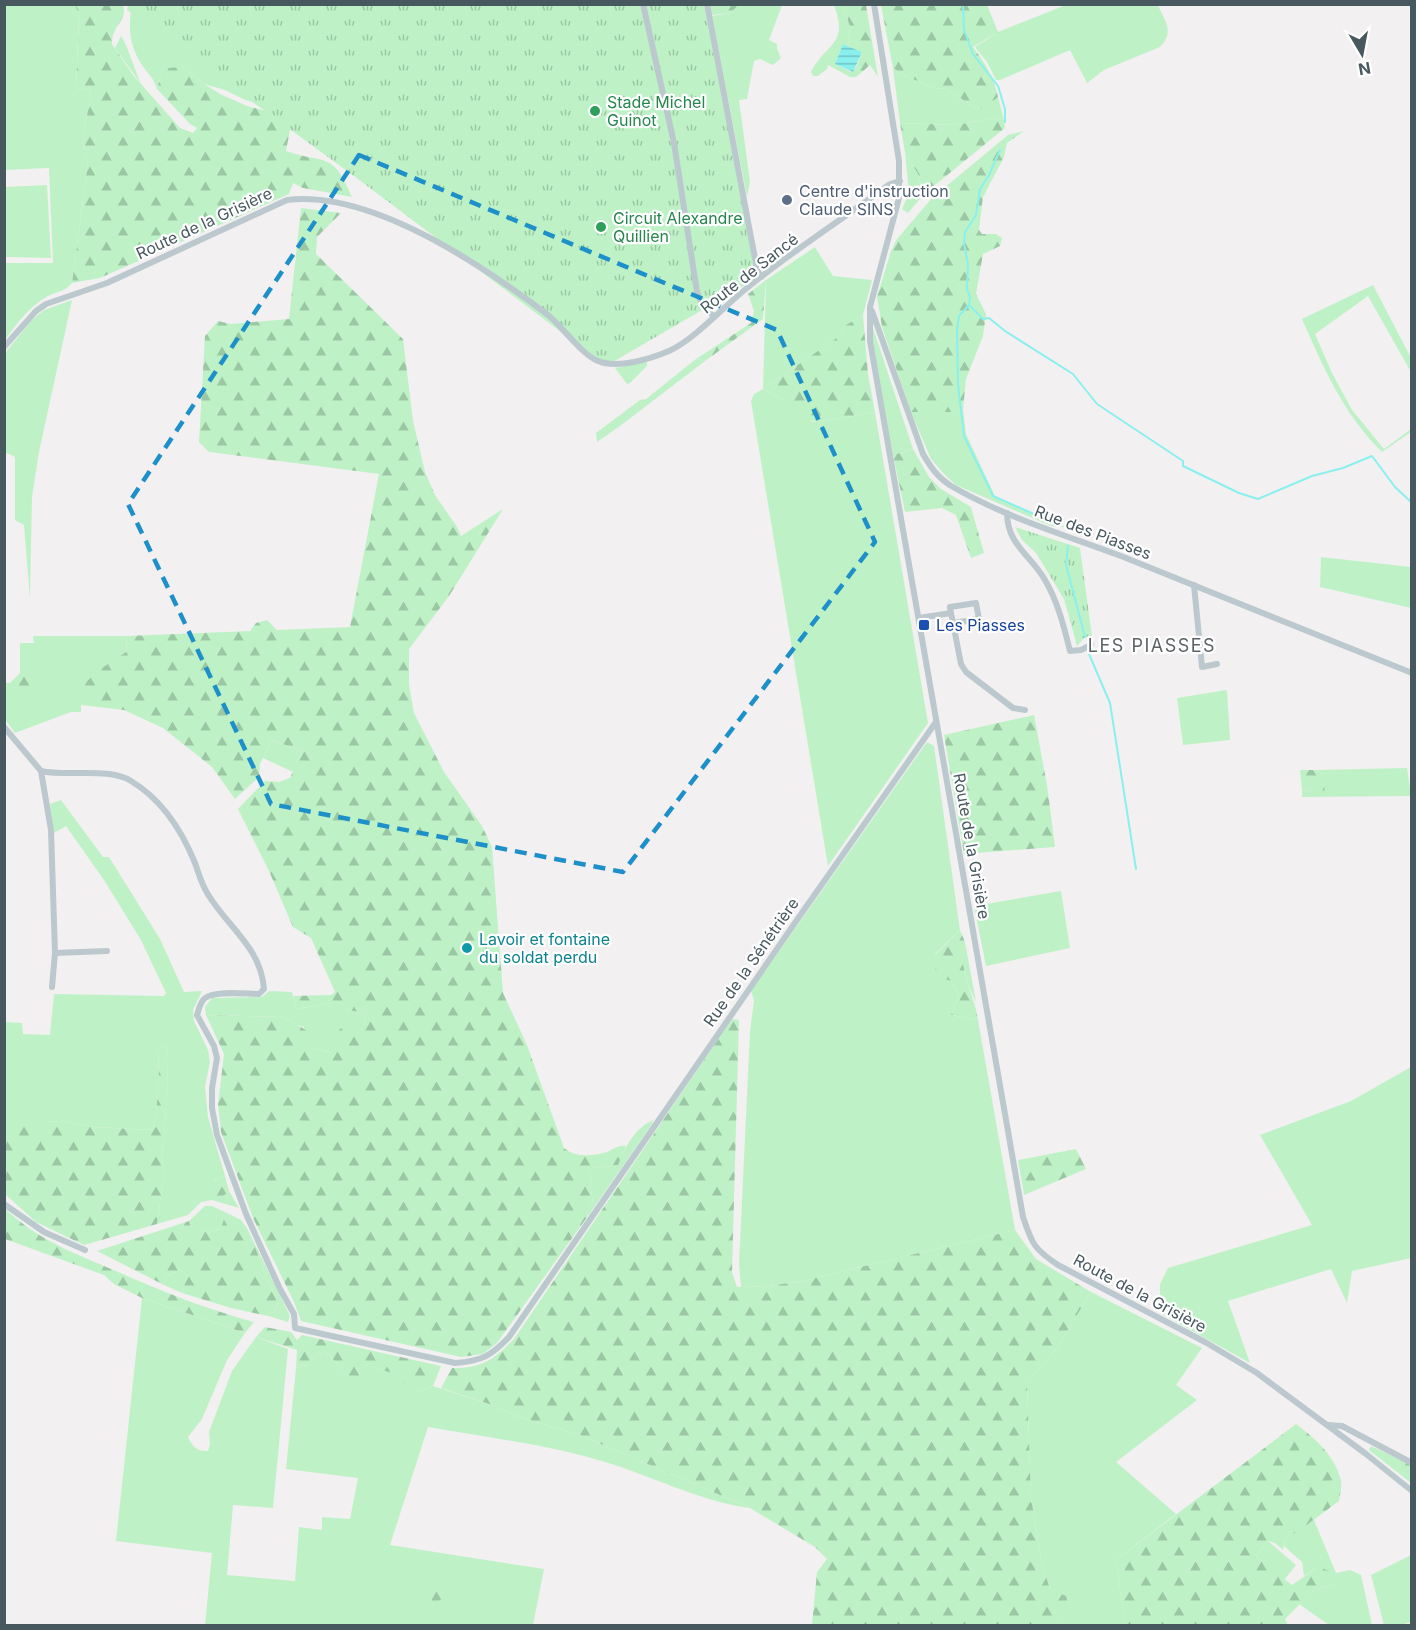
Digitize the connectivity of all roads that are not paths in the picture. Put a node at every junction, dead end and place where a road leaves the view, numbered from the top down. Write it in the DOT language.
graph roads {
  1 [pos="641,4"];
  2 [pos="707,4"];
  3 [pos="874,4"];
  4 [pos="900,181"];
  5 [pos="761,277"];
  6 [pos="870,307"];
  7 [pos="714,317"];
  8 [pos="4,347"];
  9 [pos="606,363"];
  10 [pos="1007,513"];
  11 [pos="1194,585"];
  12 [pos="951,613"];
  13 [pos="919,618"];
  14 [pos="953,622"];
  15 [pos="1090,641"];
  16 [pos="1217,664"];
  17 [pos="1412,673"];
  18 [pos="1025,710"];
  19 [pos="936,722"];
  20 [pos="4,727"];
  21 [pos="41,771"];
  22 [pos="107,951"];
  23 [pos="55,953"];
  24 [pos="52,987"];
  25 [pos="4,1204"];
  26 [pos="85,1251"];
  27 [pos="1328,1425"];
  28 [pos="1412,1463"];
  29 [pos="1412,1491"];
  1 -- 7 [label="street"];
  2 -- 5 [label="street"];
  3 -- 4 [label="street, Route de la Grisière"];
  4 -- 5 [label="street, Route de Sancé"];
  4 -- 6 [label="street, Route de la Grisière"];
  5 -- 7 [label="street, Route de Sancé"];
  6 -- 10 [label="street, Rue des Piasses"];
  6 -- 13 [label="street, Route de la Grisière"];
  7 -- 9 [label="street, Route de Sancé"];
  8 -- 9 [label="street, Route de la Grisière"];
  10 -- 11 [label="street, Rue des Piasses"];
  10 -- 15 [label="street"];
  11 -- 16 [label="street"];
  11 -- 17 [label="street, Rue des Piasses"];
  12 -- 13 [label="street"];
  12 -- 14 [label="street"];
  12 -- 14 [label="street"];
  13 -- 19 [label="street, Route de la Grisière"];
  14 -- 18 [label="street"];
  19 -- 21 [label="street, Rue de la Sénétrière"];
  19 -- 27 [label="street, Route de la Grisière"];
  20 -- 21 [label="street"];
  21 -- 23 [label="street"];
  22 -- 23 [label="street"];
  23 -- 24 [label="street"];
  25 -- 26 [label="street"];
  27 -- 28 [label="street"];
  27 -- 29 [label="street, Route de la Grisière"];
}
